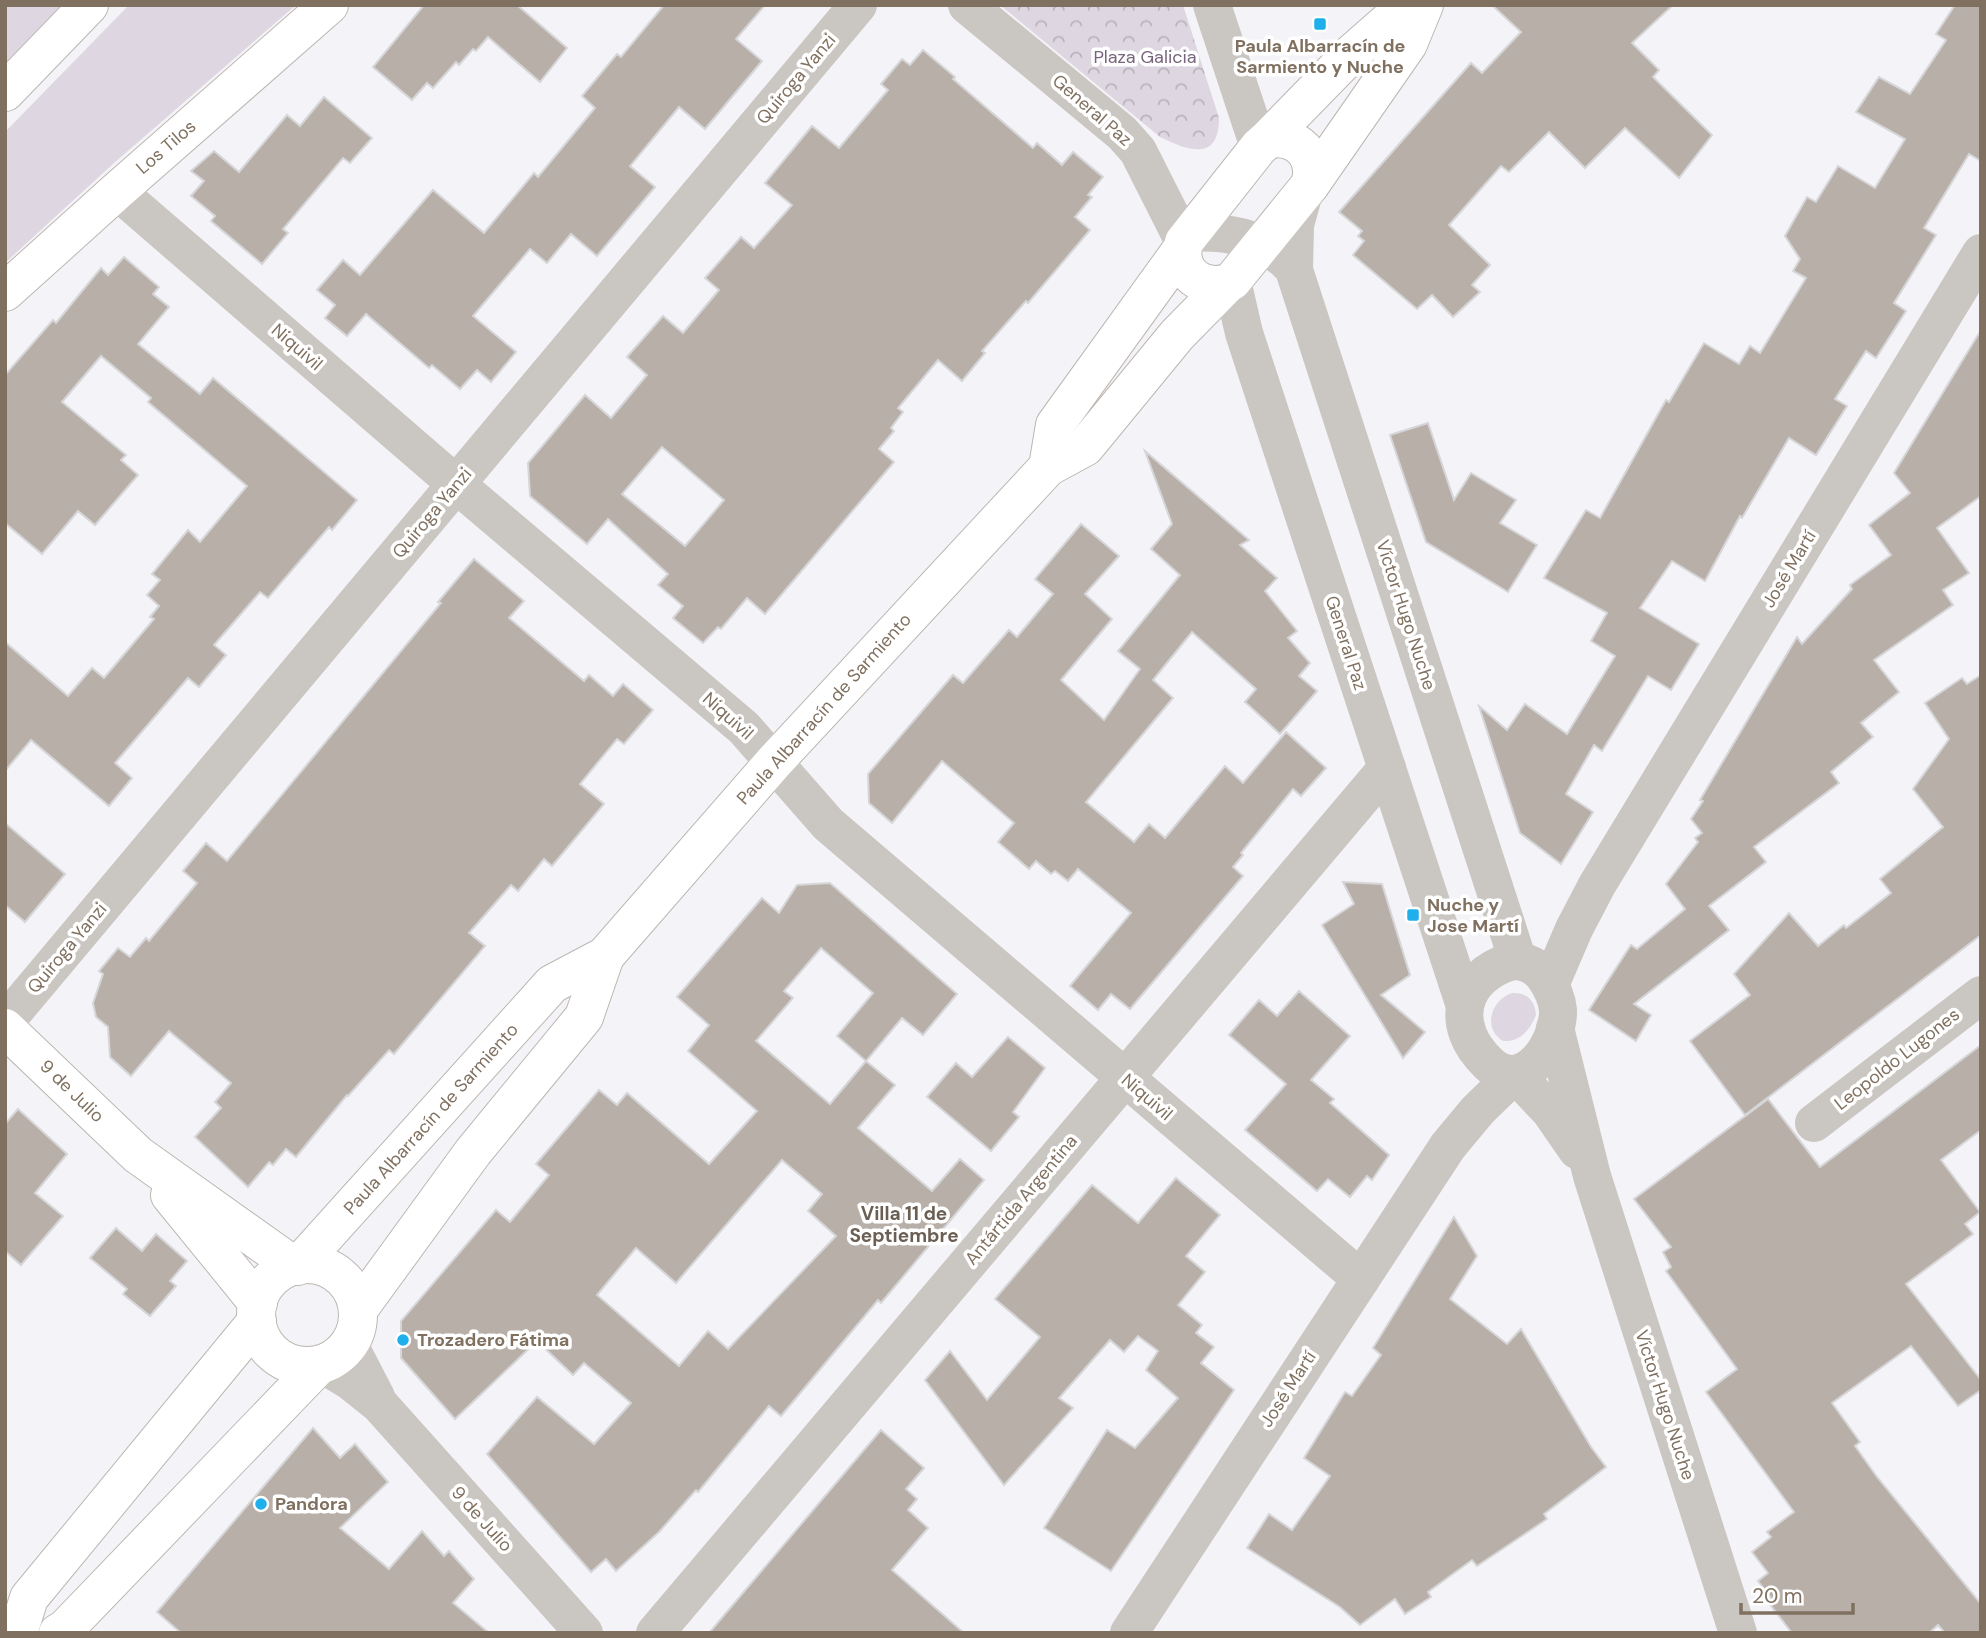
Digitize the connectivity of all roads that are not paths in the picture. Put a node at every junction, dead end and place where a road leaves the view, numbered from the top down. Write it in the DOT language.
graph roads {
  1 [pos="89,5"];
  2 [pos="329,5"];
  3 [pos="858,5"];
  4 [pos="967,5"];
  5 [pos="1212,5"];
  6 [pos="1407,5"];
  7 [pos="1424,5"];
  8 [pos="5,92"];
  9 [pos="1262,144"];
  10 [pos="1307,190"];
  11 [pos="117,191"];
  12 [pos="1185,241"];
  13 [pos="1263,244"];
  14 [pos="1981,253"];
  15 [pos="1294,270"];
  16 [pos="1230,282"];
  17 [pos="5,292"];
  18 [pos="1048,467"];
  19 [pos="456,484"];
  20 [pos="774,762"];
  21 [pos="1387,768"];
  22 [pos="1597,885"];
  23 [pos="605,956"];
  24 [pos="1519,961"];
  25 [pos="1550,985"];
  26 [pos="1981,995"];
  27 [pos="1464,1003"];
  28 [pos="5,1022"];
  29 [pos="5,1028"];
  30 [pos="1555,1028"];
  31 [pos="1480,1054"];
  32 [pos="1516,1074"];
  33 [pos="1125,1078"];
  34 [pos="1814,1123"];
  35 [pos="1448,1146"];
  36 [pos="138,1155"];
  37 [pos="1592,1176"];
  38 [pos="296,1266"];
  39 [pos="1361,1279"];
  40 [pos="257,1312"];
  41 [pos="337,1346"];
  42 [pos="18,1633"];
  43 [pos="58,1633"];
  44 [pos="584,1633"];
  45 [pos="655,1633"];
  46 [pos="1129,1633"];
  47 [pos="1738,1633"];
  1 -- 8 [label="main road"];
  2 -- 11 [label="main road, Los Tilos"];
  3 -- 19 [label="street, Quiroga Yanzi"];
  4 -- 12 [label="street, General Paz"];
  5 -- 9 [label="street"];
  6 -- 9 [label="main road"];
  7 -- 10 [label="main road"];
  9 -- 10 [label="main road"];
  9 -- 12 [label="main road"];
  10 -- 13 [label="main road, Paula Albarracín de Sarmiento"];
  10 -- 15 [label="street, Víctor Hugo Nuche"];
  11 -- 17 [label="main road, Los Tilos"];
  11 -- 19 [label="street, Niquivil"];
  12 -- 13 [label="street"];
  12 -- 16 [label="main road"];
  12 -- 18 [label="main road"];
  13 -- 15 [label="street"];
  13 -- 16 [label="main road, Paula Albarracín de Sarmiento"];
  14 -- 22 [label="street, José Martí"];
  15 -- 24 [label="street, Víctor Hugo Nuche"];
  16 -- 18 [label="main road, Paula Albarracín de Sarmiento"];
  16 -- 21 [label="street, General Paz"];
  18 -- 20 [label="main road, Paula Albarracín de Sarmiento"];
  19 -- 20 [label="street, Niquivil"];
  19 -- 28 [label="street, Quiroga Yanzi"];
  20 -- 23 [label="main road, Paula Albarracín de Sarmiento"];
  20 -- 33 [label="street, Niquivil"];
  21 -- 27 [label="street, General Paz"];
  21 -- 33 [label="street, Antártida Argentina"];
  22 -- 24 [label="street, José Martí"];
  22 -- 25 [label="street, José Martí"];
  23 -- 38 [label="main road, Paula Albarracín de Sarmiento"];
  23 -- 41 [label="main road, Paula Albarracín de Sarmiento"];
  24 -- 25 [label="street"];
  24 -- 27 [label="street"];
  25 -- 30 [label="street"];
  26 -- 34 [label="street, Leopoldo Lugones"];
  27 -- 31 [label="street"];
  29 -- 36 [label="main road, 9 de Julio"];
  30 -- 32 [label="street"];
  30 -- 37 [label="street, Víctor Hugo Nuche"];
  31 -- 32 [label="street"];
  31 -- 35 [label="street, José Martí"];
  32 -- 35 [label="street, José Martí"];
  32 -- 37 [label="street, Víctor Hugo Nuche"];
  33 -- 39 [label="street, Niquivil"];
  33 -- 45 [label="street, Antártida Argentina"];
  35 -- 39 [label="street, José Martí"];
  36 -- 38 [label="main road, 9 de Julio"];
  36 -- 40 [label="main road, 9 de Julio"];
  37 -- 47 [label="street, Víctor Hugo Nuche"];
  38 -- 40 [label="main road"];
  38 -- 41 [label="main road"];
  39 -- 46 [label="street, José Martí"];
  40 -- 41 [label="main road"];
  40 -- 42 [label="main road"];
  41 -- 43 [label="main road, Paula Albarracín de Sarmiento"];
  41 -- 44 [label="street, 9 de Julio"];
}
